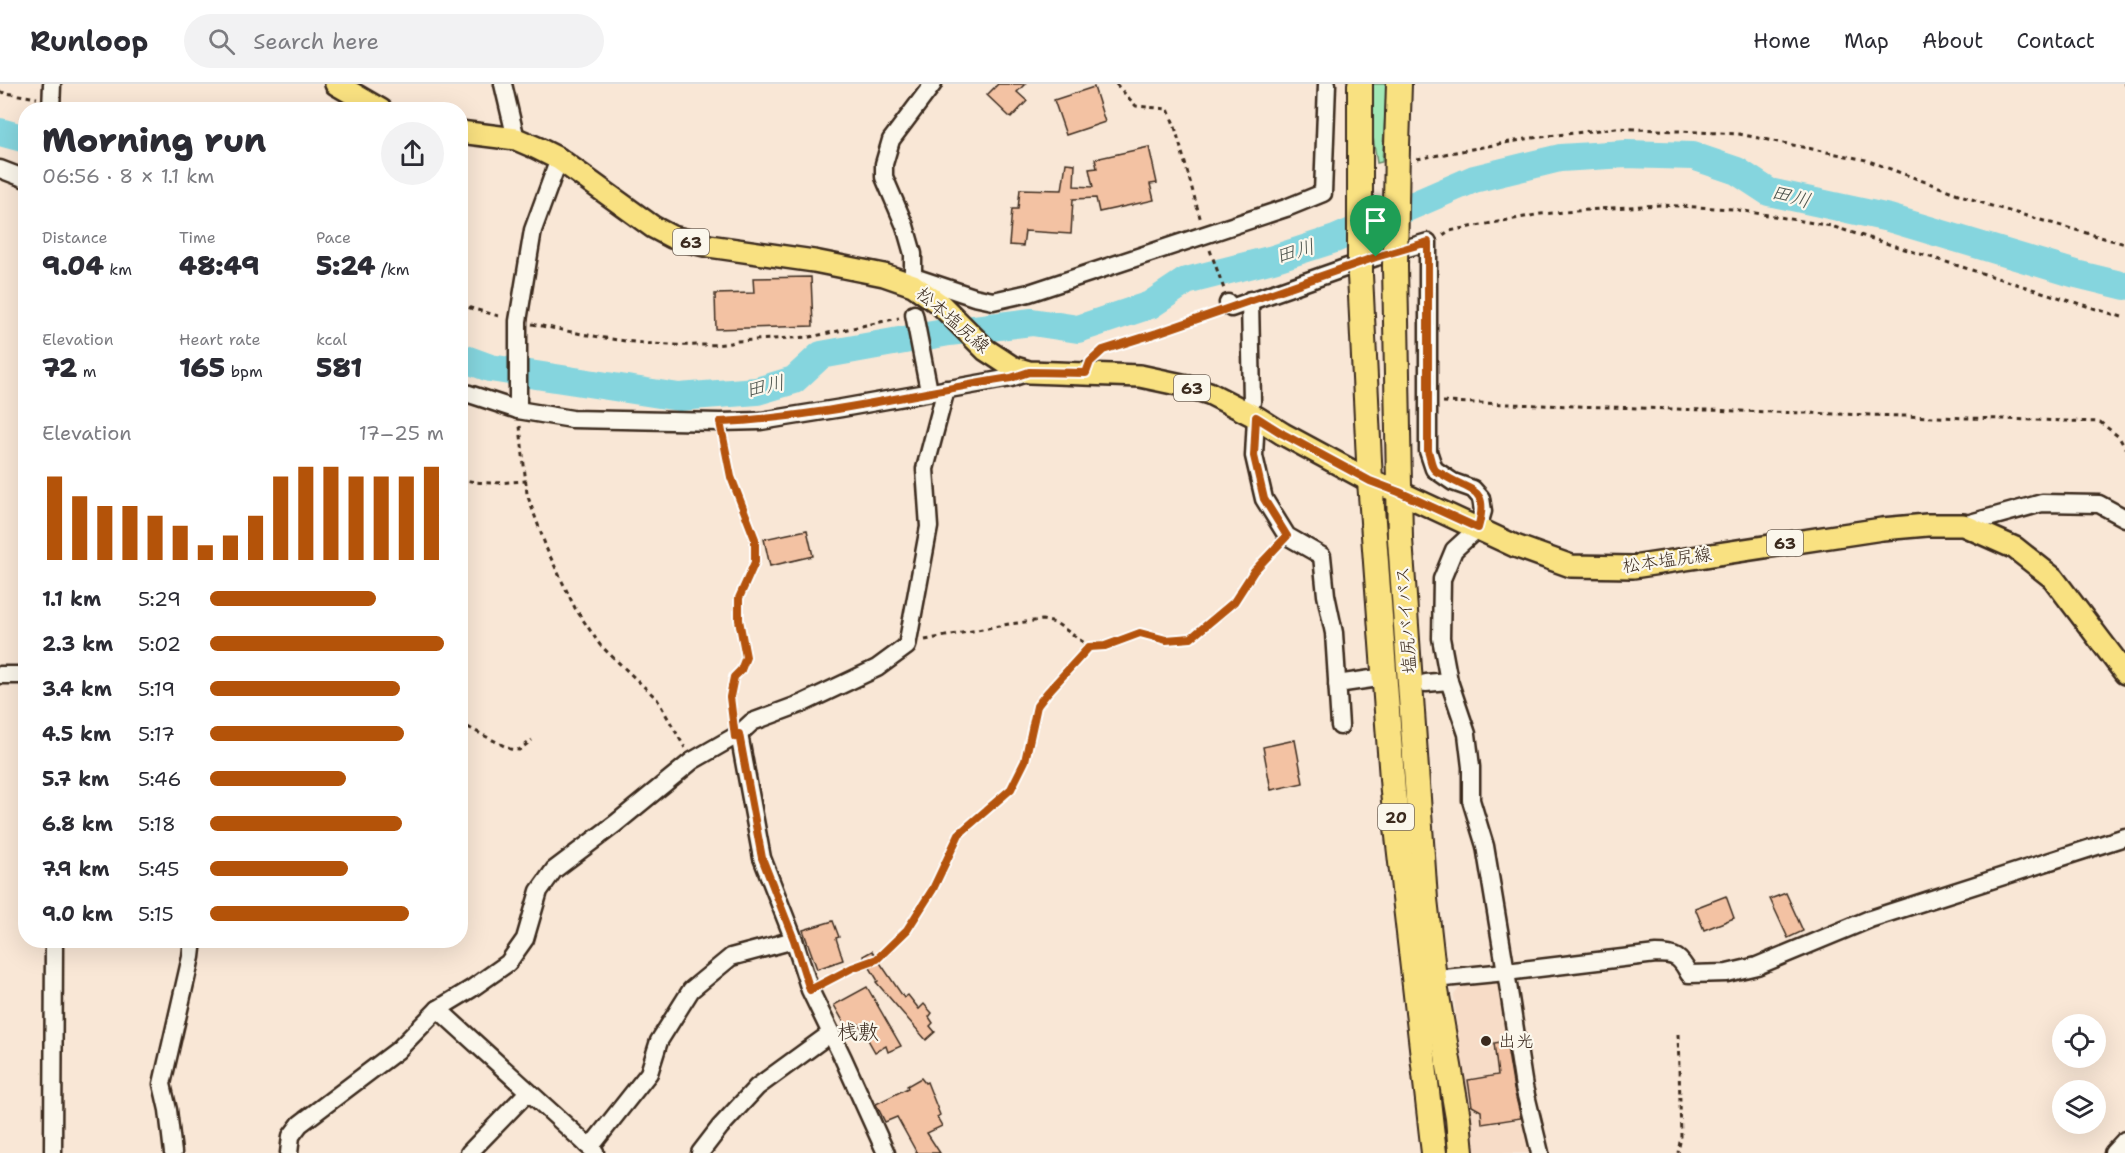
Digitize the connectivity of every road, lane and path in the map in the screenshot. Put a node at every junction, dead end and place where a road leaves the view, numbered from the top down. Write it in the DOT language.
graph roads {
  1 [pos="52,84"];
  2 [pos="336,84"];
  3 [pos="503,84"];
  4 [pos="933,84"];
  5 [pos="1116,84"];
  6 [pos="1327,84"];
  7 [pos="1360,84"];
  8 [pos="1399,84"];
  9 [pos="51,102"];
  10 [pos="367,102"];
  11 [pos="468,133"];
  12 [pos="516,139"];
  13 [pos="1403,154"];
  14 [pos="559,159"];
  15 [pos="0,169"];
  16 [pos="18,175"];
  17 [pos="1205,236"];
  18 [pos="1428,242"];
  19 [pos="2125,244"];
  20 [pos="913,281"];
  21 [pos="1250,300"];
  22 [pos="1230,305"];
  23 [pos="468,308"];
  24 [pos="915,317"];
  25 [pos="2125,318"];
  26 [pos="518,324"];
  27 [pos="1029,372"];
  28 [pos="1086,373"];
  29 [pos="928,388"];
  30 [pos="946,389"];
  31 [pos="468,393"];
  32 [pos="1427,401"];
  33 [pos="518,404"];
  34 [pos="1251,414"];
  35 [pos="720,422"];
  36 [pos="2125,448"];
  37 [pos="468,481"];
  38 [pos="526,481"];
  39 [pos="1370,481"];
  40 [pos="1399,492"];
  41 [pos="2125,518"];
  42 [pos="1963,525"];
  43 [pos="1478,528"];
  44 [pos="1287,536"];
  45 [pos="907,646"];
  46 [pos="1089,647"];
  47 [pos="2125,673"];
  48 [pos="0,675"];
  49 [pos="18,675"];
  50 [pos="1385,677"];
  51 [pos="1449,681"];
  52 [pos="1426,683"];
  53 [pos="1337,684"];
  54 [pos="1340,726"];
  55 [pos="468,727"];
  56 [pos="737,736"];
  57 [pos="532,740"];
  58 [pos="692,761"];
  59 [pos="2125,837"];
  60 [pos="794,940"];
  61 [pos="54,948"];
  62 [pos="192,948"];
  63 [pos="1506,972"];
  64 [pos="1434,979"];
  65 [pos="810,990"];
  66 [pos="438,1009"];
  67 [pos="831,1033"];
  68 [pos="1678,1034"];
  69 [pos="528,1092"];
  70 [pos="2125,1140"];
  71 [pos="592,1149"];
  72 [pos="53,1153"];
  73 [pos="173,1153"];
  74 [pos="289,1153"];
  75 [pos="469,1153"];
  76 [pos="700,1153"];
  77 [pos="885,1153"];
  78 [pos="1434,1153"];
  79 [pos="1461,1153"];
  80 [pos="1540,1153"];
  81 [pos="1678,1153"];
  82 [pos="2113,1153"];
  1 -- 9 [label="street"];
  2 -- 10 [label="main road"];
  3 -- 12 [label="street"];
  4 -- 20 [label="street"];
  5 -- 17 [label="path"];
  6 -- 17 [label="street"];
  7 -- 39 [label="highway, 塩尻バイパス / 20, bridge"];
  8 -- 13 [label="highway, 塩尻バイパス / 20"];
  11 -- 12 [label="main road, 松本塩尻線 / 63"];
  12 -- 14 [label="main road, 松本塩尻線 / 63"];
  13 -- 19 [label="path"];
  13 -- 40 [label="highway, 塩尻バイパス / 20, bridge"];
  14 -- 20 [label="main road, 松本塩尻線 / 63"];
  14 -- 26 [label="street"];
  15 -- 16 [label="street"];
  17 -- 20 [label="street"];
  17 -- 22 [label="path"];
  18 -- 21 [label="street"];
  18 -- 25 [label="path"];
  18 -- 32 [label="street"];
  20 -- 27 [label="main road, 松本塩尻線 / 63"];
  21 -- 22 [label="street"];
  21 -- 34 [label="street"];
  22 -- 28 [label="path"];
  23 -- 26 [label="path"];
  24 -- 26 [label="path"];
  24 -- 29 [label="street"];
  26 -- 33 [label="street"];
  27 -- 28 [label="main road, 松本塩尻線 / 63"];
  27 -- 30 [label="street"];
  28 -- 34 [label="main road, 松本塩尻線 / 63"];
  29 -- 30 [label="street"];
  29 -- 35 [label="street"];
  30 -- 45 [label="street"];
  31 -- 33 [label="street"];
  32 -- 36 [label="path"];
  32 -- 43 [label="street"];
  33 -- 35 [label="street"];
  33 -- 38 [label="path"];
  34 -- 39 [label="main road, 松本塩尻線 / 63"];
  34 -- 44 [label="street"];
  35 -- 56 [label="path"];
  37 -- 38 [label="path"];
  38 -- 58 [label="path"];
  39 -- 40 [label="main road, 松本塩尻線 / 63"];
  39 -- 50 [label="highway, 塩尻バイパス / 20"];
  40 -- 43 [label="main road, 松本塩尻線 / 63"];
  40 -- 64 [label="highway, 塩尻バイパス / 20"];
  41 -- 42 [label="street"];
  42 -- 43 [label="main road, 松本塩尻線 / 63"];
  42 -- 47 [label="main road, 松本塩尻線 / 63"];
  43 -- 51 [label="street"];
  44 -- 46 [label="path"];
  44 -- 53 [label="street"];
  45 -- 46 [label="path"];
  45 -- 56 [label="street"];
  46 -- 65 [label="path"];
  48 -- 49 [label="street"];
  50 -- 53 [label="street"];
  50 -- 78 [label="highway, 塩尻バイパス / 20"];
  51 -- 52 [label="street"];
  51 -- 63 [label="street"];
  53 -- 54 [label="street"];
  55 -- 57 [label="path"];
  56 -- 58 [label="street"];
  56 -- 60 [label="street"];
  58 -- 66 [label="street"];
  59 -- 63 [label="street"];
  60 -- 65 [label="street"];
  60 -- 71 [label="street"];
  61 -- 72 [label="street"];
  62 -- 73 [label="street"];
  63 -- 64 [label="street"];
  63 -- 80 [label="street"];
  64 -- 79 [label="highway, 塩尻バイパス / 20"];
  65 -- 67 [label="street"];
  66 -- 69 [label="street"];
  66 -- 74 [label="street"];
  67 -- 76 [label="street"];
  67 -- 77 [label="street"];
  68 -- 81 [label="path"];
  69 -- 71 [label="street"];
  69 -- 75 [label="street"];
  70 -- 82 [label="street"];
}
